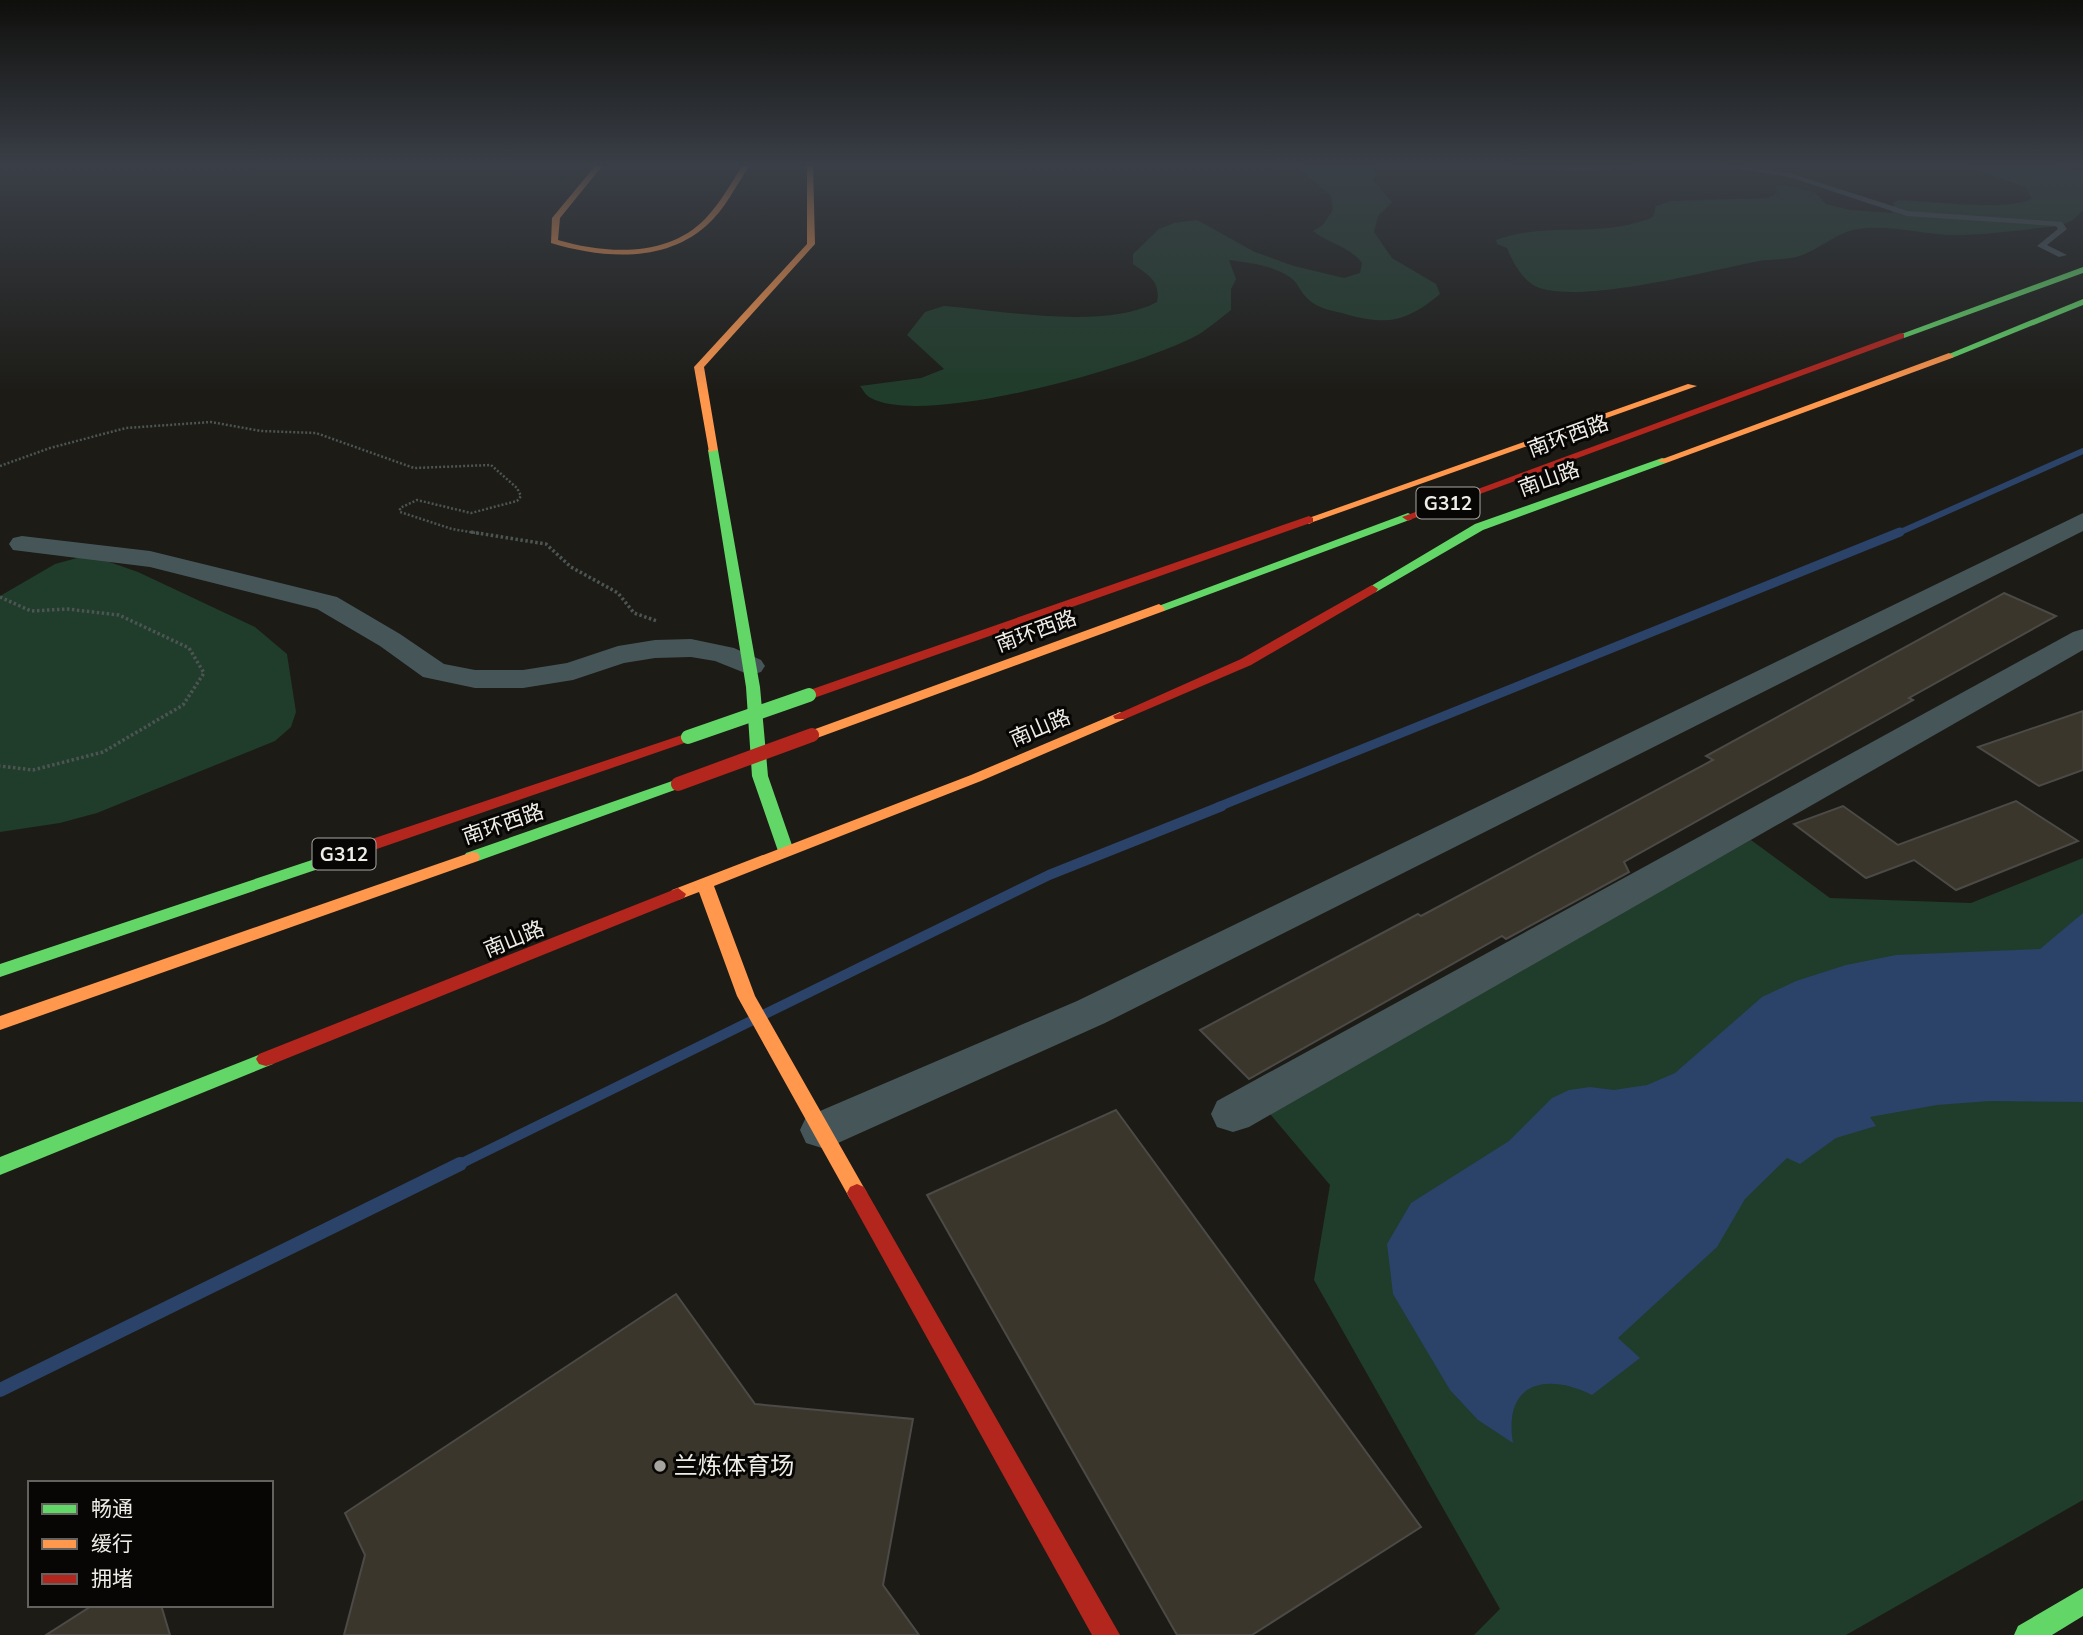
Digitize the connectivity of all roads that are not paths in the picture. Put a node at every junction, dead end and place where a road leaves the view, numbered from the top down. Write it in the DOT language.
graph roads {
  1 [pos="555,241"];
  2 [pos="676,241"];
  3 [pos="811,241"];
  4 [pos="2047,241"];
  5 [pos="2067,253"];
  6 [pos="2038,264"];
  7 [pos="2083,270"];
  8 [pos="2083,302"];
  9 [pos="1702,382"];
  10 [pos="2083,521"];
  11 [pos="22,544"];
  12 [pos="2083,638"];
  13 [pos="750,666"];
  14 [pos="786,851"];
  15 [pos="705,886"];
  16 [pos="0,971"];
  17 [pos="0,1023"];
  18 [pos="1233,1114"];
  19 [pos="822,1130"];
  20 [pos="0,1166"];
  21 [pos="2083,1601"];
  22 [pos="1107,1635"];
  23 [pos="2027,1635"];
  1 -- 2 [label="main road"];
  3 -- 13 [label="main road"];
  4 -- 5 [label="lane"];
  5 -- 6 [label="main road"];
  7 -- 17 [label="main road, 南环西路 / G312, bridge"];
  8 -- 14 [label="main road, 南山路"];
  9 -- 16 [label="main road, 南环西路 / G312, bridge"];
  10 -- 19 [label="street"];
  11 -- 13 [label="street"];
  12 -- 18 [label="street"];
  13 -- 14 [label="main road"];
  14 -- 15 [label="main road, 南山路"];
  15 -- 19 [label="main road"];
  15 -- 20 [label="main road, 南山路"];
  19 -- 22 [label="main road"];
  21 -- 23 [label="main road"];
}
